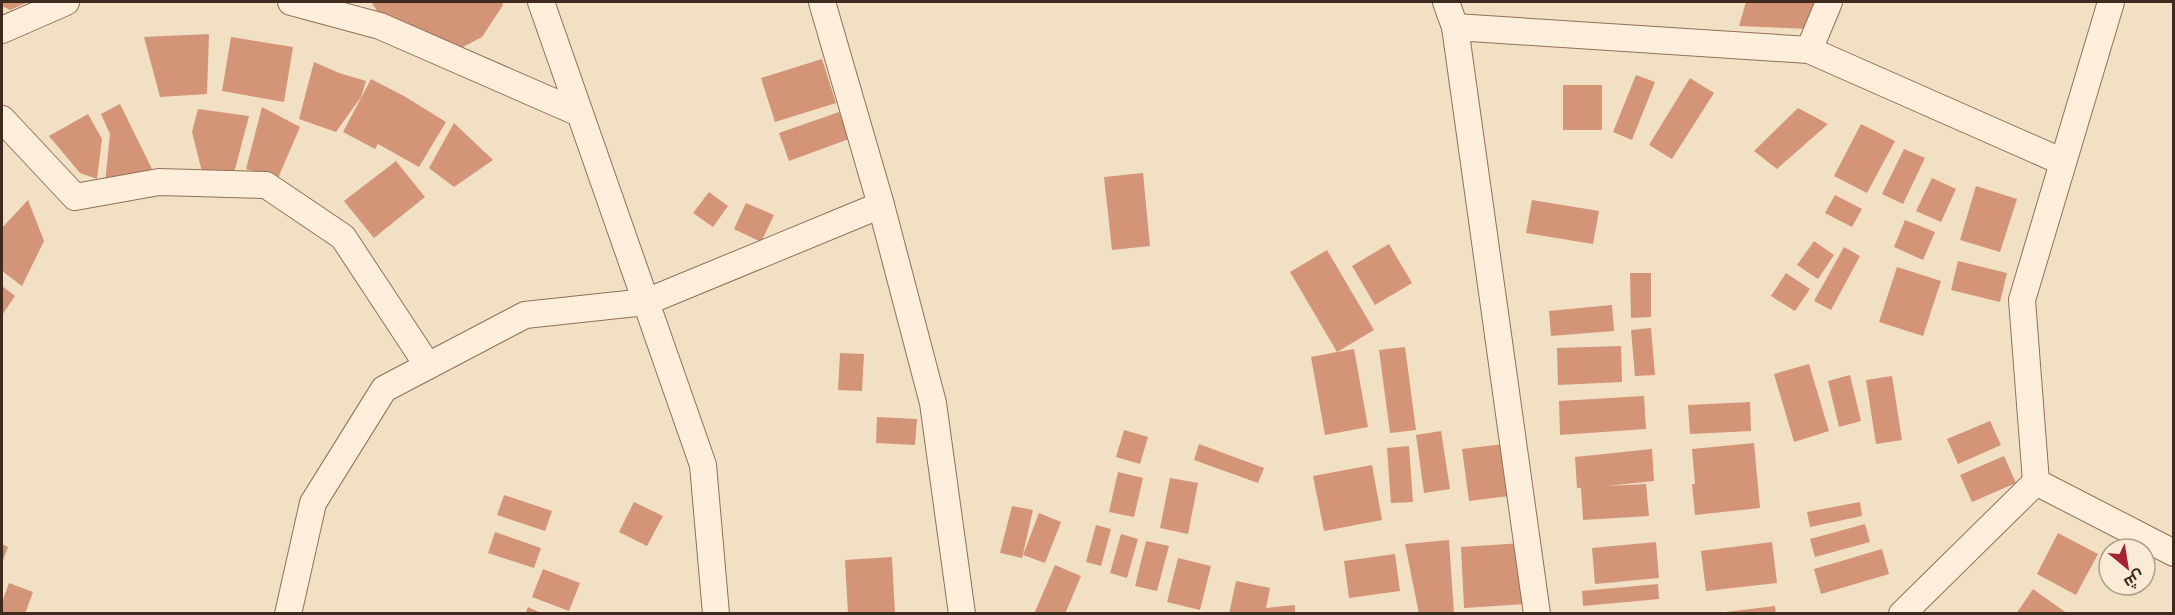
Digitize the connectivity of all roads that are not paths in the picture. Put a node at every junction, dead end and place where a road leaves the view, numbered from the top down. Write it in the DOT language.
graph roads {
  1 [pos="66,2"];
  2 [pos="291,2"];
  3 [pos="541,2"];
  4 [pos="822,2"];
  5 [pos="1446,2"];
  6 [pos="1829,2"];
  7 [pos="2111,2"];
  8 [pos="1455,27"];
  9 [pos="2,30"];
  10 [pos="1809,50"];
  11 [pos="579,113"];
  12 [pos="2,119"];
  13 [pos="2064,162"];
  14 [pos="881,205"];
  15 [pos="646,302"];
  16 [pos="428,366"];
  17 [pos="2036,482"];
  18 [pos="2174,553"];
  19 [pos="288,614"];
  20 [pos="716,614"];
  21 [pos="962,614"];
  22 [pos="1537,614"];
  23 [pos="1902,614"];
  1 -- 9 [label="street"];
  2 -- 11 [label="street"];
  3 -- 11 [label="street"];
  4 -- 14 [label="street"];
  5 -- 8 [label="street"];
  6 -- 10 [label="street"];
  7 -- 13 [label="street"];
  8 -- 10 [label="street"];
  8 -- 22 [label="street"];
  10 -- 13 [label="street"];
  11 -- 15 [label="street"];
  12 -- 16 [label="street"];
  13 -- 17 [label="street"];
  14 -- 15 [label="street"];
  14 -- 21 [label="street"];
  15 -- 16 [label="street"];
  15 -- 20 [label="street"];
  16 -- 19 [label="street"];
  17 -- 18 [label="street"];
  17 -- 23 [label="street"];
}
